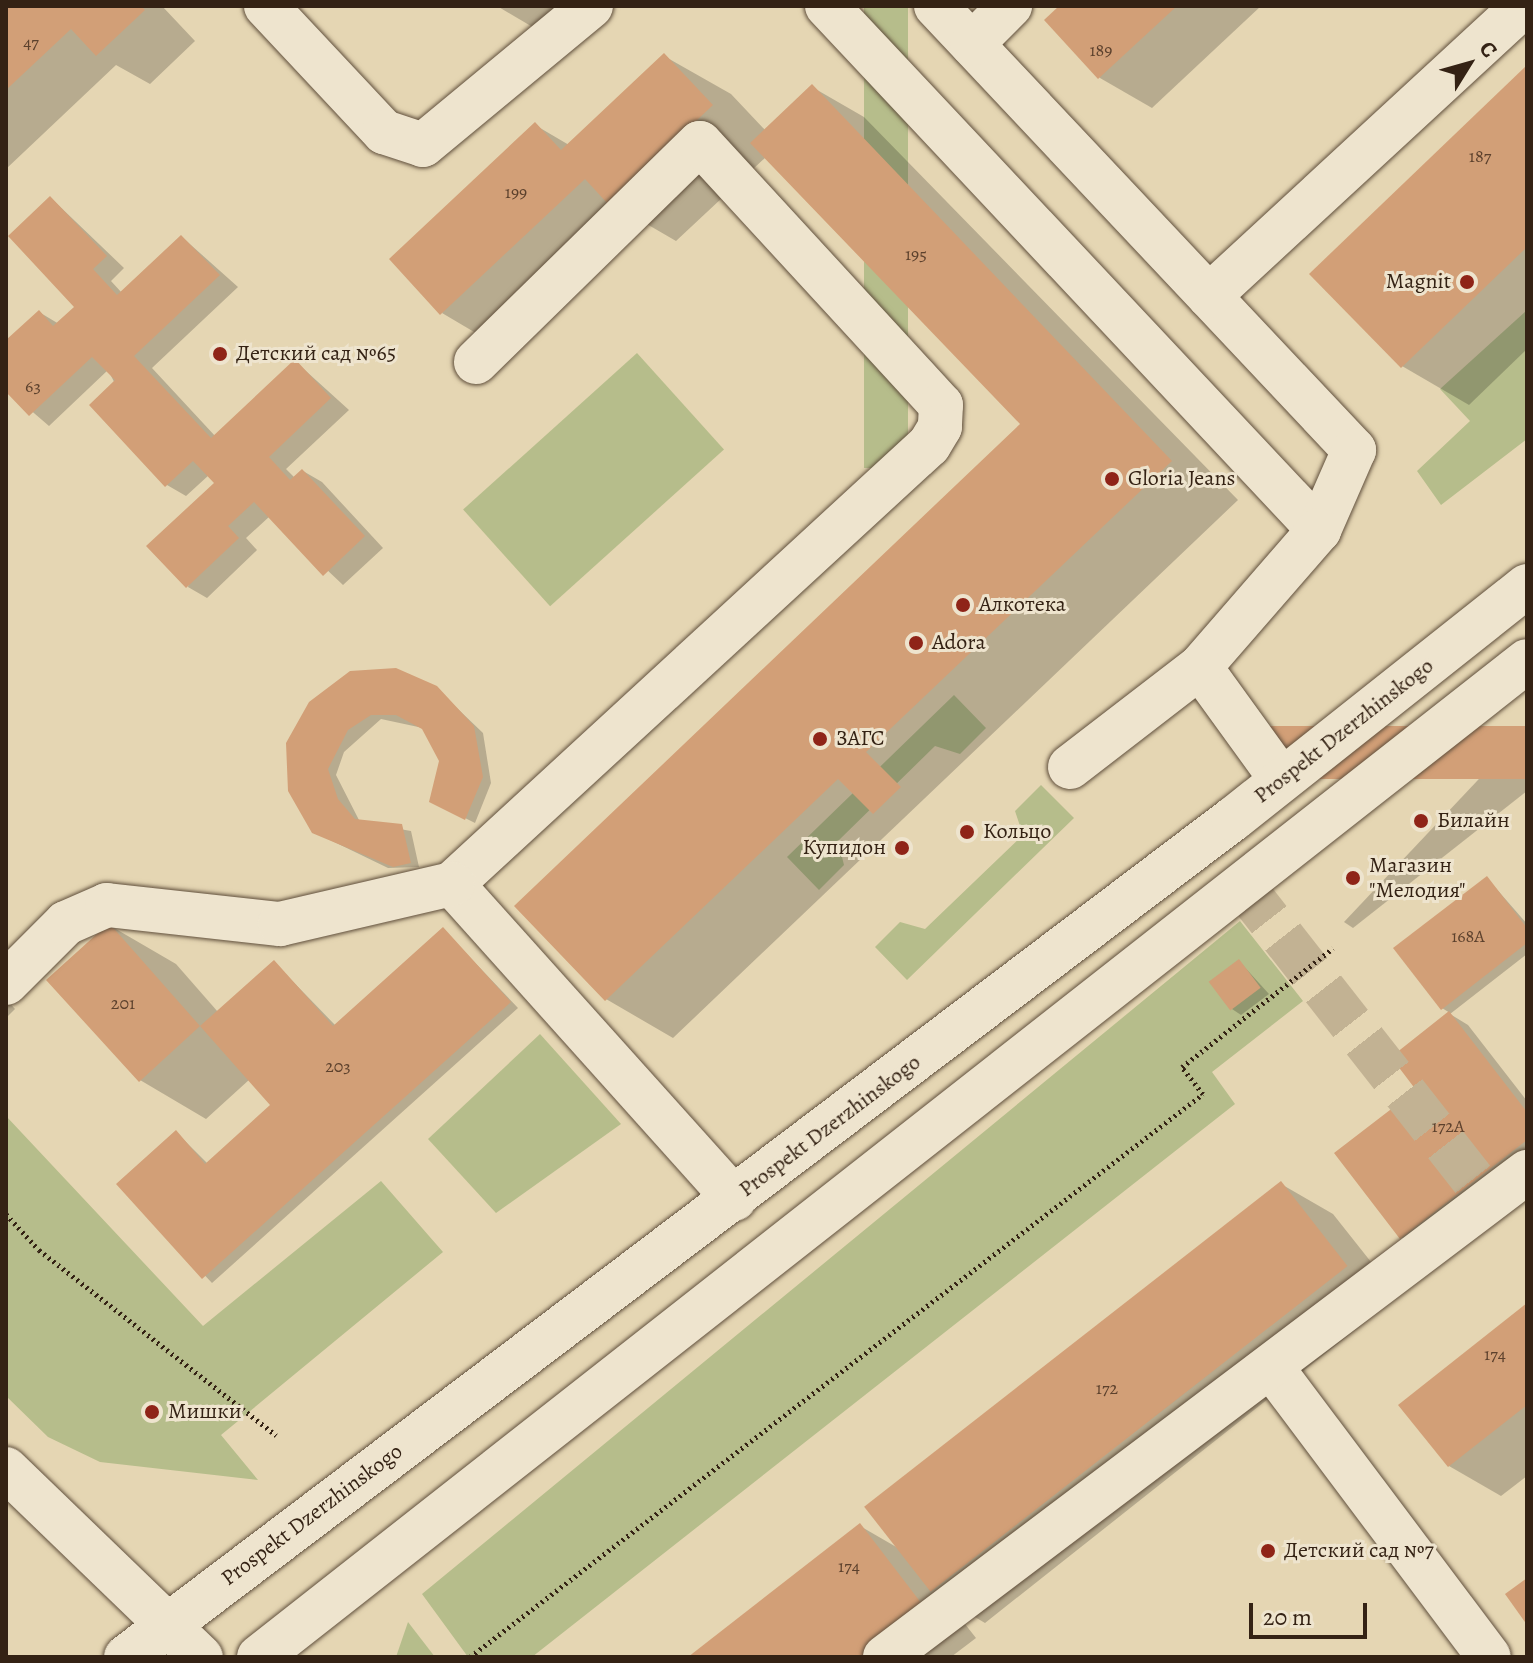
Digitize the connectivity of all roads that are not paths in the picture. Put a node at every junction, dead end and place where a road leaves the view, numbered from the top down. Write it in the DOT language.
graph roads {
  1 [pos="266,6"];
  2 [pos="591,6"];
  3 [pos="827,6"];
  4 [pos="936,6"];
  5 [pos="1010,6"];
  6 [pos="1523,6"];
  7 [pos="972,44"];
  8 [pos="1209,296"];
  9 [pos="476,362"];
  10 [pos="1319,530"];
  11 [pos="1527,586"];
  12 [pos="1527,661"];
  13 [pos="1200,667"];
  14 [pos="1070,767"];
  15 [pos="1281,779"];
  16 [pos="452,884"];
  17 [pos="6,983"];
  18 [pos="1527,1172"];
  19 [pos="735,1199"];
  20 [pos="1272,1368"];
  21 [pos="6,1469"];
  22 [pos="164,1628"];
  23 [pos="126,1657"];
  24 [pos="201,1657"];
  25 [pos="259,1657"];
  26 [pos="885,1657"];
  27 [pos="1489,1657"];
  1 -- 2 [label="street"];
  3 -- 10 [label="street"];
  4 -- 7 [label="street"];
  5 -- 7 [label="street"];
  6 -- 8 [label="street"];
  7 -- 8 [label="street"];
  8 -- 10 [label="street"];
  9 -- 16 [label="street"];
  10 -- 13 [label="street"];
  11 -- 15 [label="street, Prospekt Dzerzhinskogo"];
  12 -- 25 [label="street"];
  13 -- 14 [label="street"];
  13 -- 15 [label="street"];
  15 -- 19 [label="street, Prospekt Dzerzhinskogo"];
  16 -- 17 [label="street"];
  16 -- 19 [label="street"];
  18 -- 20 [label="street"];
  19 -- 22 [label="street, Prospekt Dzerzhinskogo"];
  20 -- 26 [label="street"];
  20 -- 27 [label="street"];
  21 -- 22 [label="street"];
  22 -- 23 [label="street, Prospekt Dzerzhinskogo"];
  22 -- 24 [label="street"];
}
